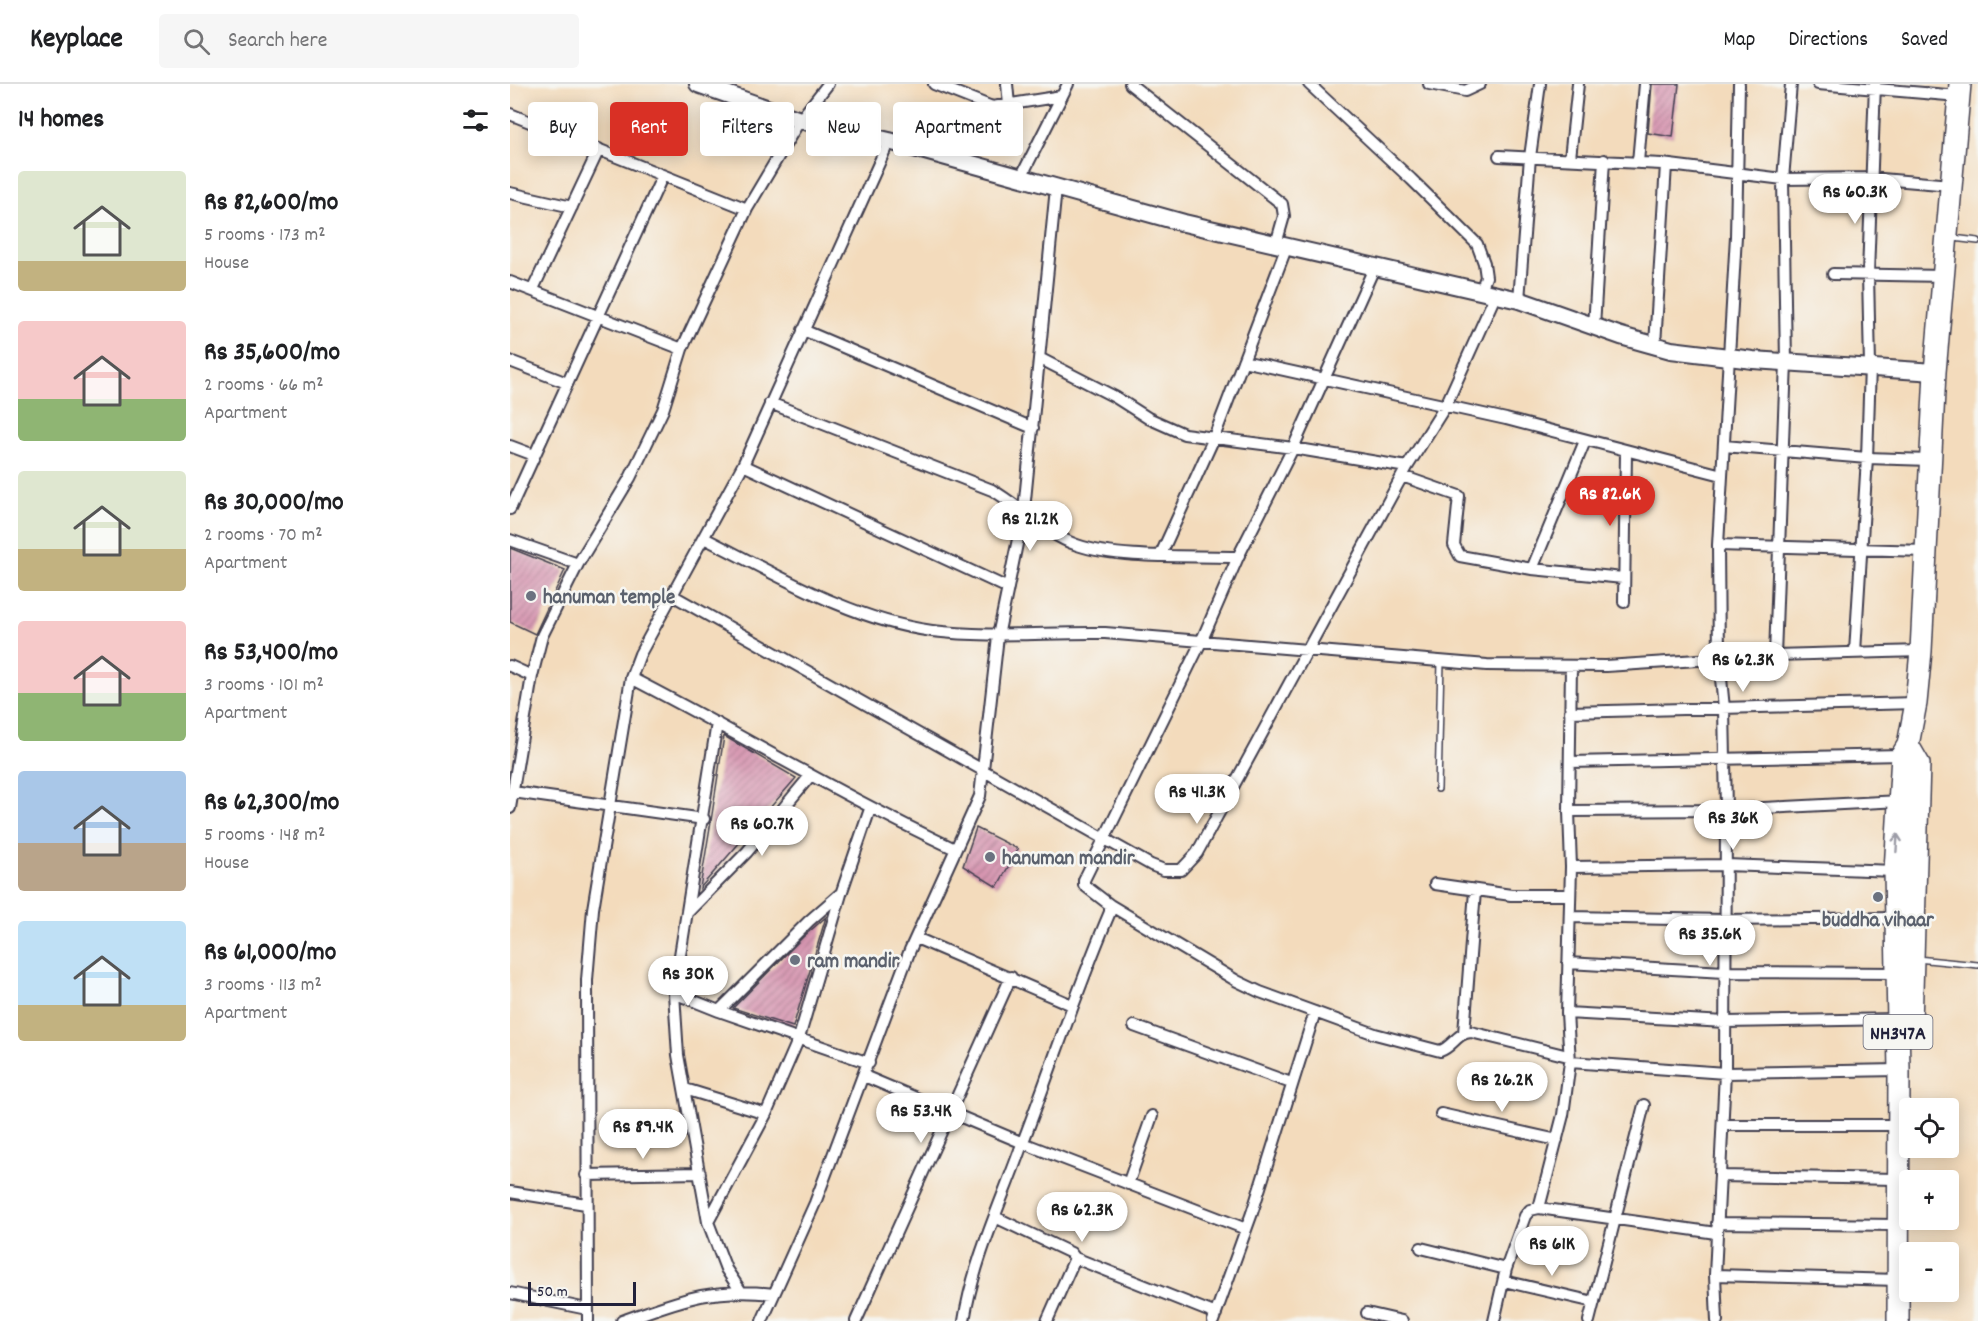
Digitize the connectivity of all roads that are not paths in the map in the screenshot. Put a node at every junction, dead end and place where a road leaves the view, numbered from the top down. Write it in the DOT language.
graph roads {
  1 [pos="698,84"];
  2 [pos="828,84"];
  3 [pos="934,84"];
  4 [pos="1007,84"];
  5 [pos="1068,84"];
  6 [pos="1130,84"];
  7 [pos="1309,84"];
  8 [pos="1429,84"];
  9 [pos="1480,84"];
  10 [pos="1540,84"];
  11 [pos="1578,84"];
  12 [pos="1645,84"];
  13 [pos="1739,84"];
  14 [pos="1791,84"];
  15 [pos="1818,84"];
  16 [pos="1875,86"];
  17 [pos="1959,90"];
  18 [pos="1062,96"];
  19 [pos="977,102"];
  20 [pos="1009,102"];
  21 [pos="1023,103"];
  22 [pos="510,114"];
  23 [pos="800,120"];
  24 [pos="889,141"];
  25 [pos="599,149"];
  26 [pos="1499,156"];
  27 [pos="1530,157"];
  28 [pos="1570,158"];
  29 [pos="1604,160"];
  30 [pos="1638,162"];
  31 [pos="1666,165"];
  32 [pos="1737,175"];
  33 [pos="662,177"];
  34 [pos="1870,178"];
  35 [pos="1020,179"];
  36 [pos="1783,179"];
  37 [pos="1951,185"];
  38 [pos="1056,189"];
  39 [pos="510,193"];
  40 [pos="572,207"];
  41 [pos="747,209"];
  42 [pos="1946,238"];
  43 [pos="1978,241"];
  44 [pos="1281,245"];
  45 [pos="1375,266"];
  46 [pos="1833,274"];
  47 [pos="1868,274"];
  48 [pos="1945,276"];
  49 [pos="510,282"];
  50 [pos="533,289"];
  51 [pos="1488,292"];
  52 [pos="1519,300"];
  53 [pos="599,317"];
  54 [pos="1594,327"];
  55 [pos="803,330"];
  56 [pos="1654,345"];
  57 [pos="682,349"];
  58 [pos="1729,358"];
  59 [pos="1041,359"];
  60 [pos="510,362"];
  61 [pos="1243,362"];
  62 [pos="1786,362"];
  63 [pos="1870,366"];
  64 [pos="1935,372"];
  65 [pos="1323,378"];
  66 [pos="567,383"];
  67 [pos="770,403"];
  68 [pos="1446,405"];
  69 [pos="1033,428"];
  70 [pos="1213,440"];
  71 [pos="1585,441"];
  72 [pos="510,446"];
  73 [pos="1724,446"];
  74 [pos="1293,448"];
  75 [pos="1626,452"];
  76 [pos="1781,452"];
  77 [pos="534,455"];
  78 [pos="1867,458"];
  79 [pos="1930,460"];
  80 [pos="743,465"];
  81 [pos="1404,472"];
  82 [pos="1722,475"];
  83 [pos="510,509"];
  84 [pos="1024,510"];
  85 [pos="704,538"];
  86 [pos="510,540"];
  87 [pos="1718,544"];
  88 [pos="1780,545"];
  89 [pos="1859,550"];
  90 [pos="1925,551"];
  91 [pos="1161,554"];
  92 [pos="1238,557"];
  93 [pos="579,564"];
  94 [pos="1532,569"];
  95 [pos="1623,578"];
  96 [pos="1008,588"];
  97 [pos="672,595"];
  98 [pos="1624,602"];
  99 [pos="998,636"];
  100 [pos="1201,642"];
  101 [pos="1308,650"];
  102 [pos="1921,651"];
  103 [pos="1855,652"];
  104 [pos="1775,655"];
  105 [pos="1719,659"];
  106 [pos="1441,661"];
  107 [pos="510,666"];
  108 [pos="1571,666"];
  109 [pos="532,676"];
  110 [pos="631,678"];
  111 [pos="1916,703"];
  112 [pos="1724,708"];
  113 [pos="1570,712"];
  114 [pos="717,723"];
  115 [pos="1905,750"];
  116 [pos="1725,760"];
  117 [pos="1570,762"];
  118 [pos="984,770"];
  119 [pos="810,776"];
  120 [pos="1438,789"];
  121 [pos="513,792"];
  122 [pos="1900,801"];
  123 [pos="608,806"];
  124 [pos="510,808"];
  125 [pos="870,809"];
  126 [pos="1726,810"];
  127 [pos="1569,811"];
  128 [pos="704,819"];
  129 [pos="1104,837"];
  130 [pos="955,849"];
  131 [pos="1726,865"];
  132 [pos="1571,867"];
  133 [pos="1895,871"];
  134 [pos="1435,884"];
  135 [pos="1475,891"];
  136 [pos="841,894"];
  137 [pos="1570,895"];
  138 [pos="1110,905"];
  139 [pos="688,912"];
  140 [pos="1570,917"];
  141 [pos="1896,918"];
  142 [pos="1725,920"];
  143 [pos="916,938"];
  144 [pos="1568,963"];
  145 [pos="1978,965"];
  146 [pos="1907,968"];
  147 [pos="1724,972"];
  148 [pos="1011,977"];
  149 [pos="674,993"];
  150 [pos="1072,1005"];
  151 [pos="719,1011"];
  152 [pos="1315,1012"];
  153 [pos="1567,1012"];
  154 [pos="1897,1019"];
  155 [pos="1725,1022"];
  156 [pos="1134,1026"];
  157 [pos="1464,1033"];
  158 [pos="799,1038"];
  159 [pos="1569,1059"];
  160 [pos="869,1063"];
  161 [pos="1899,1070"];
  162 [pos="1725,1072"];
  163 [pos="864,1076"];
  164 [pos="1291,1083"];
  165 [pos="685,1089"];
  166 [pos="1902,1098"];
  167 [pos="1904,1098"];
  168 [pos="1644,1105"];
  169 [pos="951,1113"];
  170 [pos="766,1114"];
  171 [pos="1441,1114"];
  172 [pos="1152,1116"];
  173 [pos="1899,1117"];
  174 [pos="1723,1125"];
  175 [pos="1557,1140"];
  176 [pos="1023,1143"];
  177 [pos="1899,1158"];
  178 [pos="1910,1158"];
  179 [pos="700,1173"];
  180 [pos="586,1175"];
  181 [pos="1720,1176"];
  182 [pos="1897,1179"];
  183 [pos="1128,1184"];
  184 [pos="510,1192"];
  185 [pos="586,1204"];
  186 [pos="1539,1208"];
  187 [pos="995,1217"];
  188 [pos="1614,1220"];
  189 [pos="708,1222"];
  190 [pos="1898,1225"];
  191 [pos="1717,1228"];
  192 [pos="1246,1229"];
  193 [pos="1900,1242"];
  194 [pos="1910,1242"];
  195 [pos="1421,1248"];
  196 [pos="1075,1258"];
  197 [pos="1506,1269"];
  198 [pos="1715,1275"];
  199 [pos="1504,1281"];
  200 [pos="1899,1286"];
  201 [pos="740,1290"];
  202 [pos="510,1293"];
  203 [pos="774,1294"];
  204 [pos="1594,1302"];
  205 [pos="1901,1302"];
  206 [pos="1907,1302"];
  207 [pos="587,1309"];
  208 [pos="1367,1313"];
  209 [pos="1214,1317"];
  210 [pos="588,1321"];
  211 [pos="622,1321"];
  212 [pos="762,1321"];
  213 [pos="856,1321"];
  214 [pos="964,1321"];
  215 [pos="1047,1321"];
  216 [pos="1402,1321"];
  217 [pos="1494,1321"];
  218 [pos="1589,1321"];
  219 [pos="1717,1321"];
  220 [pos="1898,1321"];
  221 [pos="1910,1321"];
  1 -- 23 [label="street"];
  2 -- 23 [label="street"];
  3 -- 19 [label="street"];
  4 -- 20 [label="street"];
  5 -- 18 [label="street"];
  6 -- 44 [label="street"];
  7 -- 51 [label="street"];
  8 -- 9 [label="street"];
  10 -- 27 [label="street"];
  11 -- 28 [label="street"];
  12 -- 30 [label="street"];
  13 -- 32 [label="street"];
  14 -- 36 [label="street"];
  15 -- 16 [label="street"];
  16 -- 17 [label="street"];
  16 -- 34 [label="street"];
  17 -- 37 [label="highway, NH347A"];
  18 -- 21 [label="street"];
  18 -- 35 [label="street"];
  22 -- 25 [label="street"];
  23 -- 24 [label="street"];
  23 -- 41 [label="street"];
  24 -- 35 [label="street"];
  24 -- 55 [label="street"];
  25 -- 33 [label="street"];
  25 -- 40 [label="street"];
  26 -- 27 [label="street"];
  27 -- 28 [label="street"];
  27 -- 52 [label="street"];
  28 -- 29 [label="street"];
  29 -- 30 [label="street"];
  29 -- 54 [label="street"];
  30 -- 31 [label="street"];
  31 -- 32 [label="street"];
  31 -- 56 [label="street"];
  32 -- 36 [label="street"];
  32 -- 58 [label="street"];
  33 -- 41 [label="street"];
  33 -- 53 [label="street"];
  34 -- 36 [label="street"];
  34 -- 37 [label="street"];
  34 -- 47 [label="street"];
  35 -- 38 [label="street"];
  36 -- 62 [label="street"];
  37 -- 42 [label="highway, NH347A"];
  38 -- 44 [label="street"];
  38 -- 59 [label="street"];
  39 -- 40 [label="street"];
  40 -- 50 [label="street"];
  41 -- 57 [label="street"];
  42 -- 43 [label="lane"];
  42 -- 48 [label="highway, NH347A"];
  44 -- 45 [label="street"];
  44 -- 61 [label="street"];
  45 -- 51 [label="street"];
  45 -- 65 [label="street"];
  46 -- 47 [label="street"];
  47 -- 48 [label="street"];
  47 -- 63 [label="street"];
  48 -- 64 [label="highway, NH347A"];
  49 -- 50 [label="street"];
  50 -- 53 [label="street"];
  51 -- 52 [label="street"];
  51 -- 68 [label="street"];
  52 -- 54 [label="street"];
  53 -- 57 [label="street"];
  53 -- 66 [label="street"];
  54 -- 56 [label="street"];
  55 -- 67 [label="street"];
  55 -- 69 [label="street"];
  56 -- 58 [label="street"];
  57 -- 93 [label="street"];
  58 -- 62 [label="street"];
  58 -- 73 [label="street"];
  59 -- 69 [label="street"];
  59 -- 70 [label="street"];
  60 -- 66 [label="street"];
  61 -- 65 [label="street"];
  61 -- 70 [label="street"];
  62 -- 63 [label="street"];
  62 -- 76 [label="street"];
  63 -- 64 [label="street"];
  63 -- 78 [label="street"];
  64 -- 79 [label="highway, NH347A"];
  65 -- 68 [label="street"];
  65 -- 74 [label="street"];
  66 -- 77 [label="street"];
  67 -- 80 [label="street"];
  67 -- 84 [label="street"];
  68 -- 71 [label="street"];
  68 -- 81 [label="street"];
  69 -- 84 [label="street"];
  70 -- 74 [label="street"];
  70 -- 91 [label="street"];
  71 -- 75 [label="street"];
  71 -- 94 [label="street"];
  72 -- 77 [label="street"];
  73 -- 76 [label="street"];
  73 -- 82 [label="street"];
  74 -- 81 [label="street"];
  74 -- 92 [label="street"];
  75 -- 82 [label="street"];
  75 -- 95 [label="street"];
  76 -- 78 [label="street"];
  76 -- 88 [label="street"];
  77 -- 83 [label="street"];
  78 -- 79 [label="street"];
  78 -- 89 [label="street"];
  79 -- 90 [label="highway, NH347A"];
  80 -- 85 [label="street"];
  80 -- 96 [label="street"];
  81 -- 94 [label="street"];
  81 -- 101 [label="street"];
  82 -- 87 [label="street"];
  84 -- 91 [label="street"];
  84 -- 96 [label="street"];
  85 -- 97 [label="street"];
  85 -- 99 [label="street"];
  86 -- 93 [label="street"];
  87 -- 88 [label="street"];
  87 -- 105 [label="street"];
  88 -- 89 [label="street"];
  88 -- 104 [label="street"];
  89 -- 90 [label="street"];
  89 -- 103 [label="street"];
  90 -- 102 [label="highway, NH347A"];
  91 -- 92 [label="street"];
  92 -- 100 [label="street"];
  93 -- 109 [label="street"];
  94 -- 95 [label="street"];
  95 -- 98 [label="street"];
  96 -- 99 [label="street"];
  97 -- 110 [label="street"];
  97 -- 118 [label="street"];
  99 -- 100 [label="street"];
  99 -- 118 [label="street"];
  100 -- 101 [label="street"];
  100 -- 129 [label="street"];
  101 -- 106 [label="street"];
  101 -- 129 [label="street"];
  102 -- 103 [label="street"];
  102 -- 111 [label="highway, NH347A"];
  103 -- 104 [label="street"];
  104 -- 105 [label="street"];
  105 -- 108 [label="street"];
  105 -- 112 [label="street"];
  106 -- 108 [label="street"];
  106 -- 120 [label="lane"];
  107 -- 109 [label="street"];
  108 -- 113 [label="street"];
  109 -- 121 [label="street"];
  110 -- 114 [label="street"];
  110 -- 123 [label="street"];
  111 -- 112 [label="street"];
  111 -- 115 [label="highway, NH347A"];
  112 -- 113 [label="street"];
  112 -- 116 [label="street"];
  113 -- 117 [label="street"];
  114 -- 119 [label="street"];
  114 -- 128 [label="street"];
  115 -- 116 [label="street"];
  115 -- 122 [label="highway, NH347A"];
  115 -- 146 [label="highway, NH347A"];
  116 -- 117 [label="street"];
  116 -- 126 [label="street"];
  117 -- 127 [label="street"];
  118 -- 129 [label="street"];
  118 -- 130 [label="street"];
  119 -- 125 [label="street"];
  119 -- 139 [label="street"];
  121 -- 123 [label="street"];
  121 -- 124 [label="street"];
  122 -- 126 [label="street"];
  133 -- 122 [label="highway, NH347A, one-way"];
  123 -- 128 [label="street"];
  123 -- 180 [label="street"];
  125 -- 130 [label="street"];
  125 -- 136 [label="street"];
  126 -- 127 [label="street"];
  126 -- 131 [label="street"];
  127 -- 132 [label="street"];
  128 -- 139 [label="street"];
  129 -- 138 [label="street"];
  130 -- 143 [label="street"];
  131 -- 132 [label="street"];
  131 -- 133 [label="street"];
  131 -- 142 [label="street"];
  132 -- 137 [label="street"];
  133 -- 141 [label="highway, NH347A"];
  134 -- 135 [label="street"];
  135 -- 137 [label="street"];
  135 -- 157 [label="street"];
  136 -- 151 [label="street"];
  136 -- 158 [label="street"];
  137 -- 140 [label="street"];
  138 -- 150 [label="street"];
  138 -- 152 [label="street"];
  139 -- 149 [label="street"];
  140 -- 142 [label="street"];
  140 -- 144 [label="street"];
  141 -- 142 [label="street"];
  141 -- 146 [label="highway, NH347A"];
  142 -- 147 [label="street"];
  143 -- 148 [label="street"];
  143 -- 160 [label="street"];
  144 -- 147 [label="street"];
  144 -- 153 [label="street"];
  145 -- 146 [label="lane"];
  146 -- 147 [label="street"];
  146 -- 154 [label="highway, NH347A"];
  146 -- 167 [label="highway, NH347A"];
  147 -- 155 [label="street"];
  148 -- 150 [label="street"];
  148 -- 169 [label="street"];
  149 -- 151 [label="street"];
  149 -- 165 [label="street"];
  150 -- 176 [label="street"];
  151 -- 158 [label="street"];
  152 -- 157 [label="street"];
  152 -- 164 [label="street"];
  153 -- 155 [label="street"];
  153 -- 159 [label="street"];
  154 -- 155 [label="street"];
  154 -- 161 [label="highway, NH347A"];
  155 -- 162 [label="street"];
  156 -- 164 [label="street"];
  157 -- 159 [label="street"];
  158 -- 160 [label="street"];
  158 -- 170 [label="street"];
  159 -- 162 [label="street"];
  159 -- 175 [label="street"];
  160 -- 163 [label="street"];
  161 -- 162 [label="street"];
  161 -- 166 [label="highway, NH347A"];
  162 -- 174 [label="street"];
  163 -- 169 [label="street"];
  163 -- 203 [label="street"];
  164 -- 192 [label="street"];
  165 -- 170 [label="street"];
  165 -- 179 [label="street"];
  168 -- 188 [label="street"];
  169 -- 176 [label="street"];
  169 -- 213 [label="street"];
  170 -- 189 [label="street"];
  171 -- 175 [label="street"];
  172 -- 183 [label="street"];
  173 -- 174 [label="street"];
  174 -- 181 [label="street"];
  175 -- 186 [label="street"];
  176 -- 183 [label="street"];
  176 -- 187 [label="street"];
  177 -- 182 [label="highway, NH347A"];
  178 -- 194 [label="highway"];
  179 -- 180 [label="street"];
  179 -- 189 [label="street"];
  180 -- 185 [label="street"];
  181 -- 182 [label="street"];
  181 -- 191 [label="street"];
  182 -- 190 [label="highway, NH347A"];
  183 -- 192 [label="street"];
  184 -- 185 [label="street"];
  185 -- 207 [label="street"];
  186 -- 188 [label="street"];
  186 -- 197 [label="street"];
  187 -- 196 [label="street"];
  187 -- 214 [label="street"];
  188 -- 191 [label="street"];
  188 -- 204 [label="street"];
  189 -- 201 [label="street"];
  190 -- 191 [label="street"];
  190 -- 193 [label="highway, NH347A"];
  191 -- 198 [label="street"];
  192 -- 209 [label="street"];
  195 -- 197 [label="street"];
  196 -- 209 [label="street"];
  196 -- 215 [label="street"];
  197 -- 199 [label="street"];
  198 -- 200 [label="street"];
  198 -- 219 [label="street"];
  199 -- 204 [label="street"];
  199 -- 217 [label="street"];
  201 -- 203 [label="street"];
  201 -- 211 [label="street"];
  202 -- 207 [label="street"];
  203 -- 212 [label="street"];
  204 -- 218 [label="street"];
  205 -- 220 [label="highway, NH347A"];
  206 -- 221 [label="highway, NH347A"];
  207 -- 210 [label="street"];
  208 -- 216 [label="street"];
}
